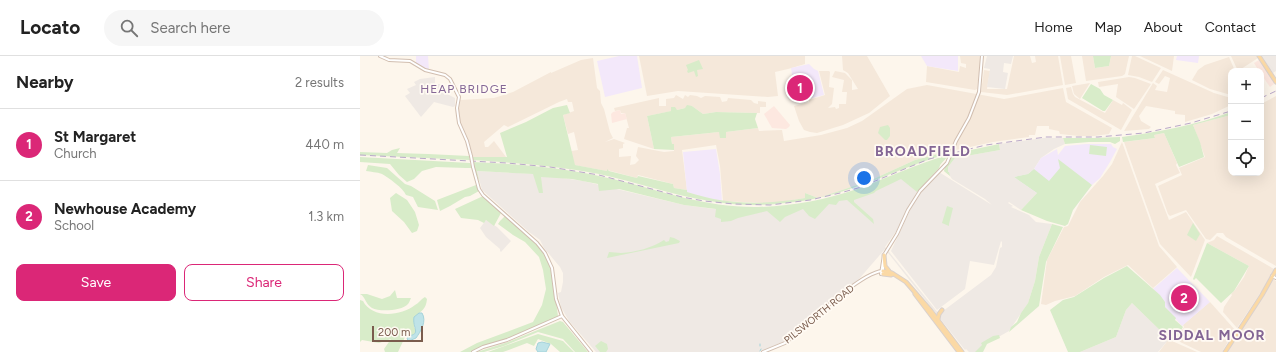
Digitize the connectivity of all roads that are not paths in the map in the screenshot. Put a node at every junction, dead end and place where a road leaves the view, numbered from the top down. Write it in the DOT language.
graph roads {
  1 [pos="380,56"];
  2 [pos="982,56"];
  3 [pos="1259,56"];
  4 [pos="1276,82"];
  5 [pos="883,257"];
  6 [pos="1276,270"];
  7 [pos="882,272"];
  8 [pos="892,273"];
  9 [pos="1272,276"];
  10 [pos="1276,278"];
  11 [pos="914,291"];
  12 [pos="942,310"];
  13 [pos="931,311"];
  14 [pos="936,313"];
  15 [pos="562,316"];
  16 [pos="939,321"];
  17 [pos="473,352"];
  18 [pos="591,352"];
  19 [pos="763,352"];
  20 [pos="959,352"];
  21 [pos="962,352"];
  22 [pos="1225,352"];
  1 -- 15 [label="street, bridge"];
  2 -- 5 [label="street"];
  3 -- 4 [label="main road"];
  5 -- 7 [label="street"];
  5 -- 8 [label="main road"];
  6 -- 9 [label="main road"];
  7 -- 8 [label="main road"];
  7 -- 19 [label="street, PILSWORTH ROAD"];
  8 -- 11 [label="main road"];
  9 -- 10 [label="street"];
  9 -- 22 [label="main road"];
  11 -- 13 [label="main road"];
  11 -- 20 [label="main road"];
  12 -- 16 [label="main road"];
  13 -- 14 [label="main road"];
  13 -- 16 [label="main road"];
  15 -- 17 [label="street"];
  15 -- 18 [label="street"];
  16 -- 21 [label="main road"];
}
